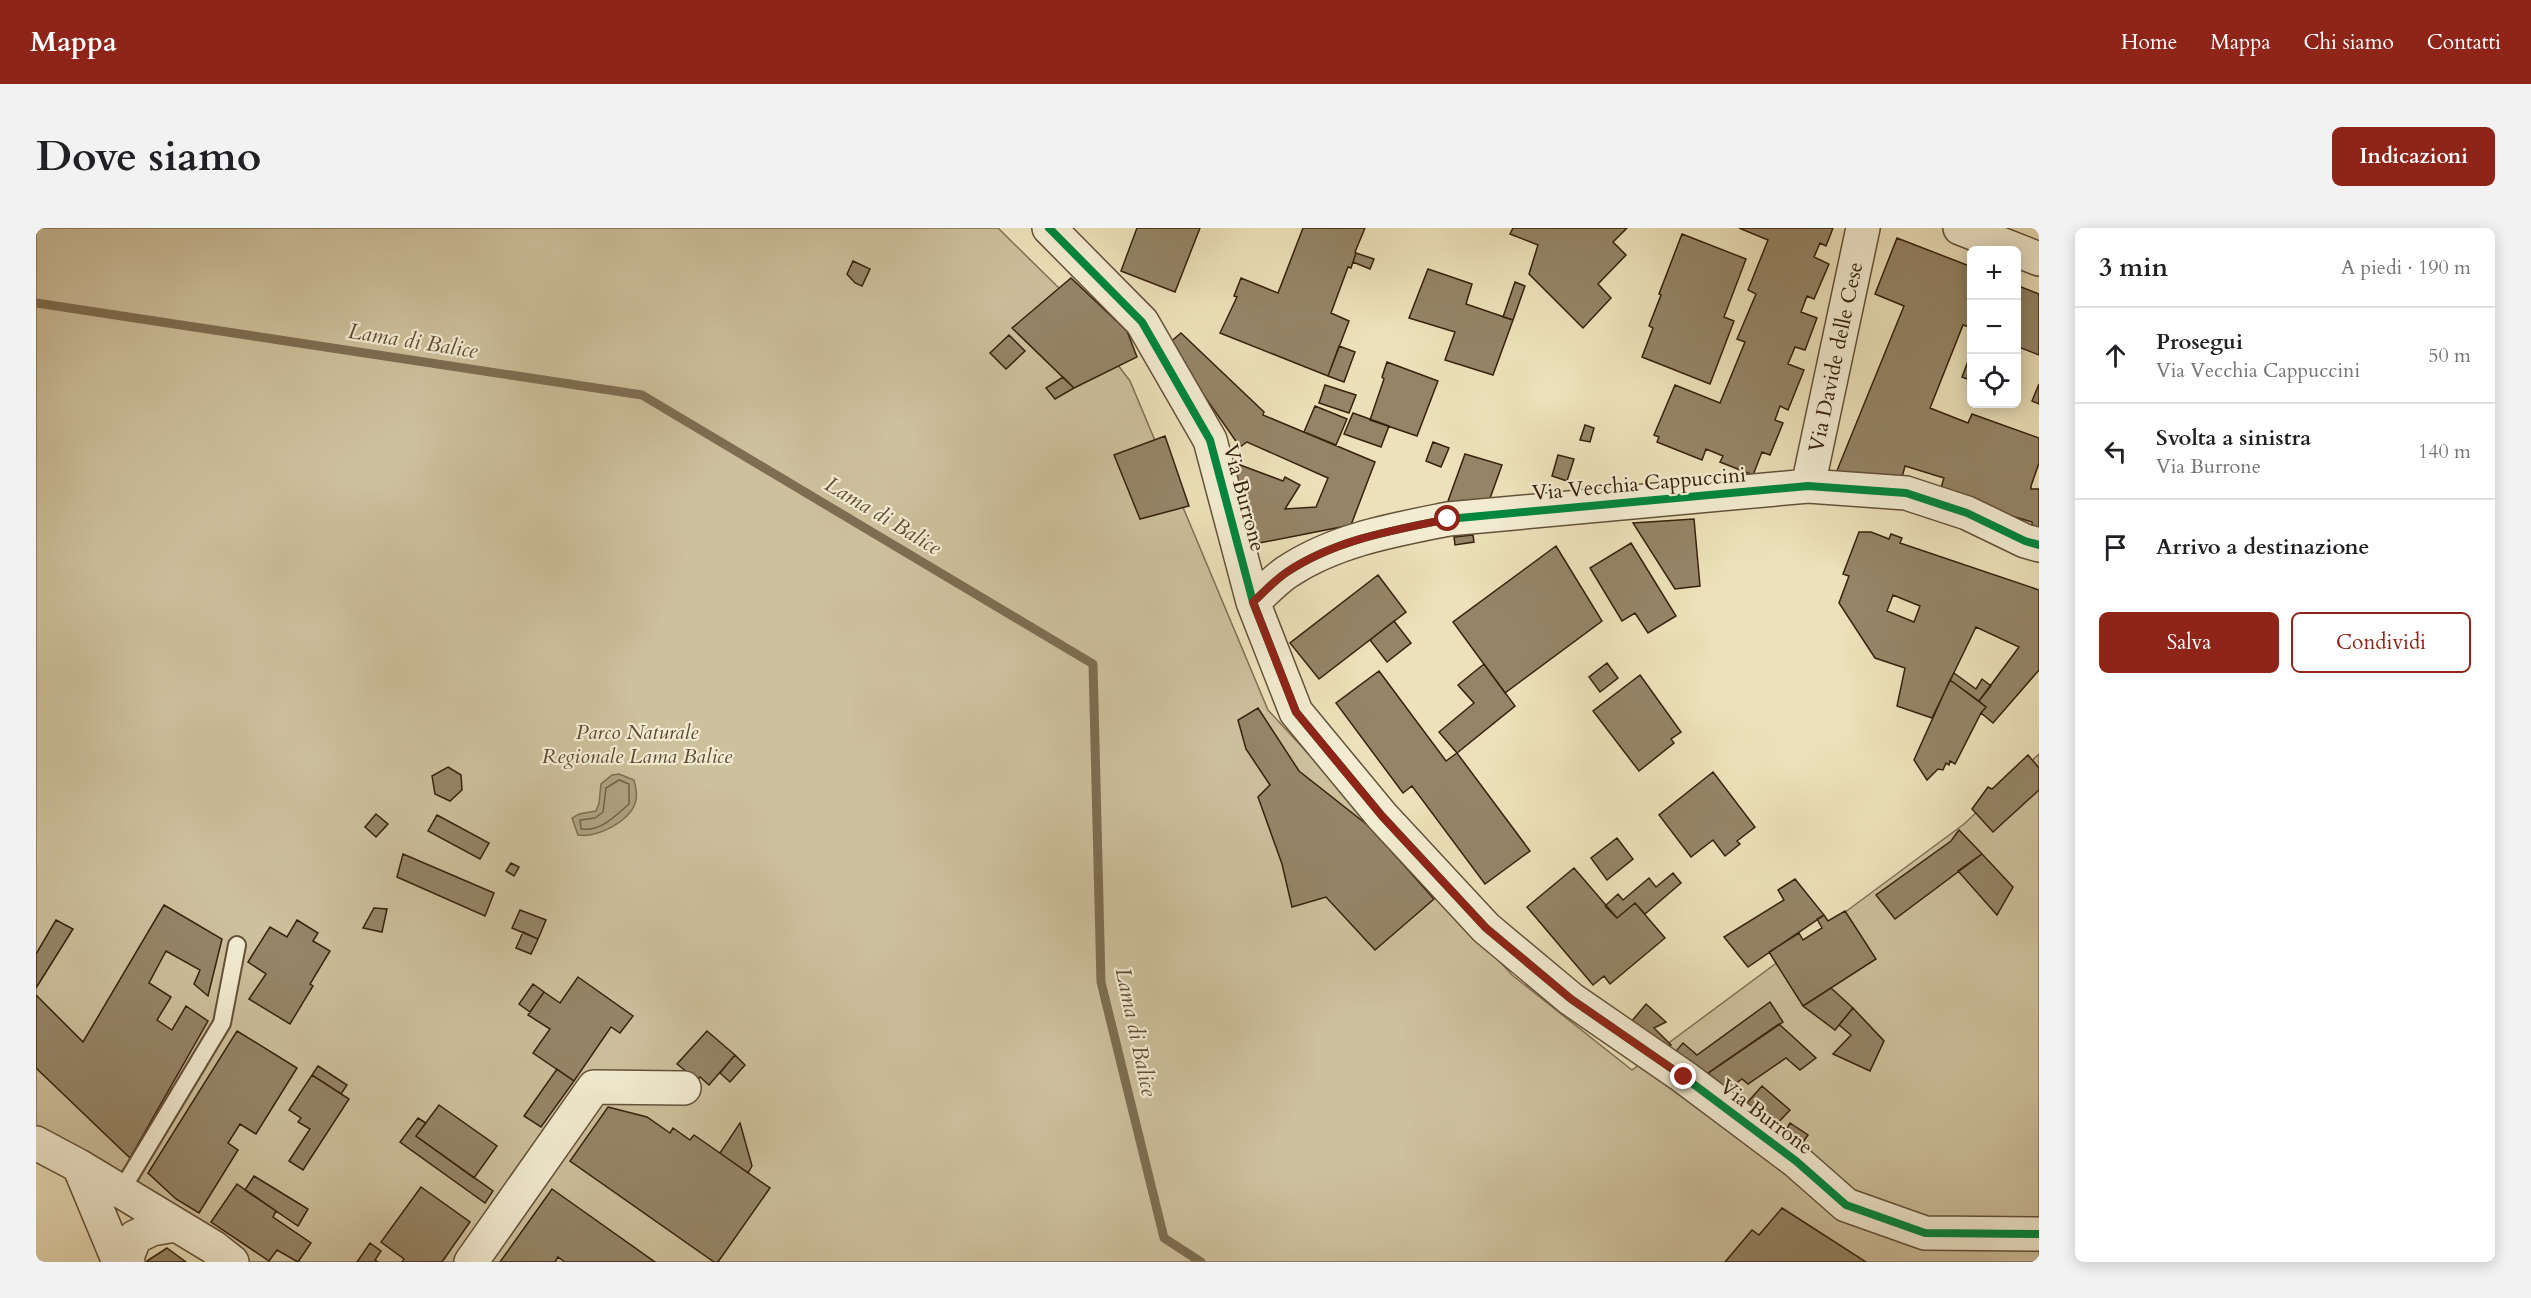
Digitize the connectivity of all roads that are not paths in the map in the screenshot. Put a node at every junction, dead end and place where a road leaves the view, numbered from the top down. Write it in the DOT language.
graph roads {
  1 [pos="1048,228"];
  2 [pos="1863,228"];
  3 [pos="1960,228"];
  4 [pos="2039,259"];
  5 [pos="1808,486"];
  6 [pos="2039,545"];
  7 [pos="1253,602"];
  8 [pos="237,945"];
  9 [pos="684,1088"];
  10 [pos="36,1143"];
  11 [pos="79,1166"];
  12 [pos="121,1191"];
  13 [pos="175,1224"];
  14 [pos="2039,1234"];
  15 [pos="118,1262"];
  16 [pos="128,1262"];
  17 [pos="232,1262"];
  18 [pos="471,1262"];
  1 -- 7 [label="street, Via Burrone"];
  2 -- 5 [label="street, Via Davide delle Cese"];
  3 -- 4 [label="street"];
  5 -- 6 [label="street, Via Vecchia Cappuccini"];
  5 -- 7 [label="street, Via Vecchia Cappuccini"];
  7 -- 14 [label="street, Via Burrone"];
  8 -- 12 [label="lane"];
  9 -- 18 [label="street"];
  10 -- 11 [label="street"];
  11 -- 12 [label="street"];
  11 -- 15 [label="street"];
  12 -- 13 [label="street"];
  13 -- 16 [label="street"];
  13 -- 17 [label="street"];
}
